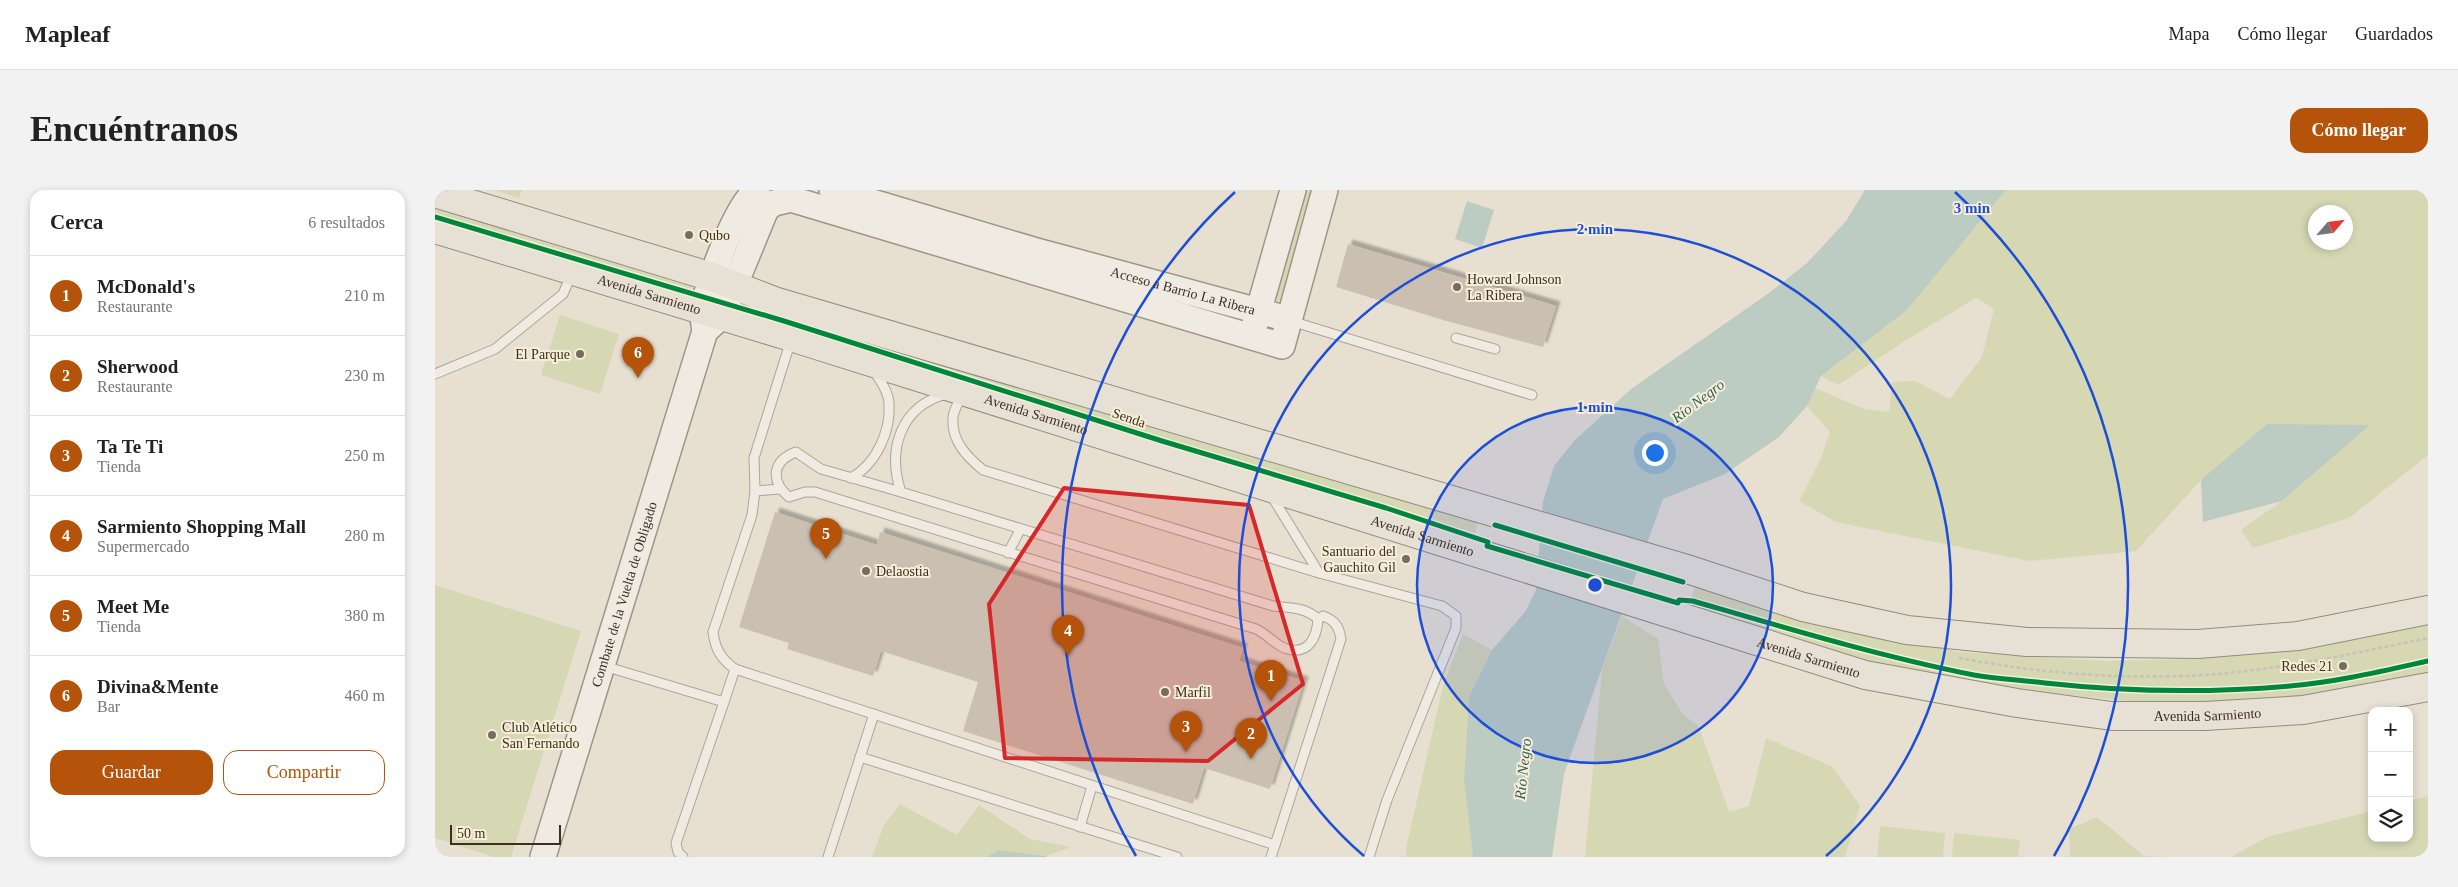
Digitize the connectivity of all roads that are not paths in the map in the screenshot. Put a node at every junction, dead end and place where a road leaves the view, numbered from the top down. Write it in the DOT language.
graph roads {
  1 [pos="757,190"];
  2 [pos="832,190"];
  3 [pos="1293,190"];
  4 [pos="1325,190"];
  5 [pos="435,193"];
  6 [pos="435,229"];
  7 [pos="1031,261"];
  8 [pos="573,271"];
  9 [pos="723,282"];
  10 [pos="1259,312"];
  11 [pos="710,319"];
  12 [pos="1287,319"];
  13 [pos="791,337"];
  14 [pos="1251,337"];
  15 [pos="1456,338"];
  16 [pos="1495,349"];
  17 [pos="867,361"];
  18 [pos="435,374"];
  19 [pos="961,391"];
  20 [pos="1532,395"];
  21 [pos="851,478"];
  22 [pos="1267,488"];
  23 [pos="779,489"];
  24 [pos="755,491"];
  25 [pos="901,492"];
  26 [pos="1020,530"];
  27 [pos="1008,553"];
  28 [pos="1319,573"];
  29 [pos="2428,610"];
  30 [pos="1318,619"];
  31 [pos="602,666"];
  32 [pos="735,669"];
  33 [pos="2428,687"];
  34 [pos="724,702"];
  35 [pos="874,714"];
  36 [pos="860,757"];
  37 [pos="1092,786"];
  38 [pos="1080,827"];
  39 [pos="1275,845"];
  40 [pos="543,857"];
  41 [pos="683,857"];
  42 [pos="829,857"];
  43 [pos="1177,857"];
  44 [pos="1271,857"];
  45 [pos="1369,857"];
  1 -- 9 [label="street"];
  2 -- 7 [label="street, Acceso a Barrio La Ribera"];
  3 -- 10 [label="street"];
  4 -- 12 [label="street"];
  5 -- 9 [label="main road"];
  6 -- 8 [label="main road, Avenida Sarmiento"];
  7 -- 9 [label="street"];
  7 -- 10 [label="street, Acceso a Barrio La Ribera"];
  7 -- 14 [label="street"];
  8 -- 11 [label="main road, Avenida Sarmiento"];
  8 -- 18 [label="lane"];
  9 -- 11 [label="street, Combate de la Vuelta de Obligado"];
  9 -- 29 [label="main road"];
  10 -- 12 [label="street, Acceso a Barrio La Ribera"];
  10 -- 14 [label="street"];
  11 -- 13 [label="main road, Avenida Sarmiento"];
  11 -- 31 [label="street, Combate de la Vuelta de Obligado"];
  12 -- 14 [label="street"];
  12 -- 20 [label="lane, Acceso a Barrio La Ribera"];
  13 -- 17 [label="main road, Avenida Sarmiento"];
  13 -- 24 [label="lane"];
  15 -- 16 [label="lane"];
  17 -- 19 [label="main road, Avenida Sarmiento"];
  17 -- 21 [label="lane"];
  19 -- 22 [label="main road, Avenida Sarmiento"];
  19 -- 25 [label="lane"];
  19 -- 28 [label="lane"];
  21 -- 23 [label="lane"];
  21 -- 25 [label="lane"];
  22 -- 28 [label="lane"];
  22 -- 33 [label="main road, Avenida Sarmiento"];
  23 -- 24 [label="lane"];
  23 -- 27 [label="lane"];
  24 -- 32 [label="lane"];
  25 -- 26 [label="lane"];
  26 -- 27 [label="lane"];
  26 -- 30 [label="lane"];
  27 -- 30 [label="lane"];
  28 -- 45 [label="lane"];
  30 -- 39 [label="lane"];
  31 -- 34 [label="lane"];
  31 -- 40 [label="street, Combate de la Vuelta de Obligado"];
  32 -- 34 [label="lane"];
  32 -- 35 [label="lane"];
  34 -- 41 [label="lane"];
  35 -- 36 [label="lane"];
  35 -- 37 [label="lane"];
  36 -- 38 [label="lane"];
  36 -- 42 [label="lane"];
  37 -- 38 [label="lane"];
  37 -- 39 [label="lane"];
  38 -- 43 [label="lane"];
  39 -- 44 [label="lane"];
}
